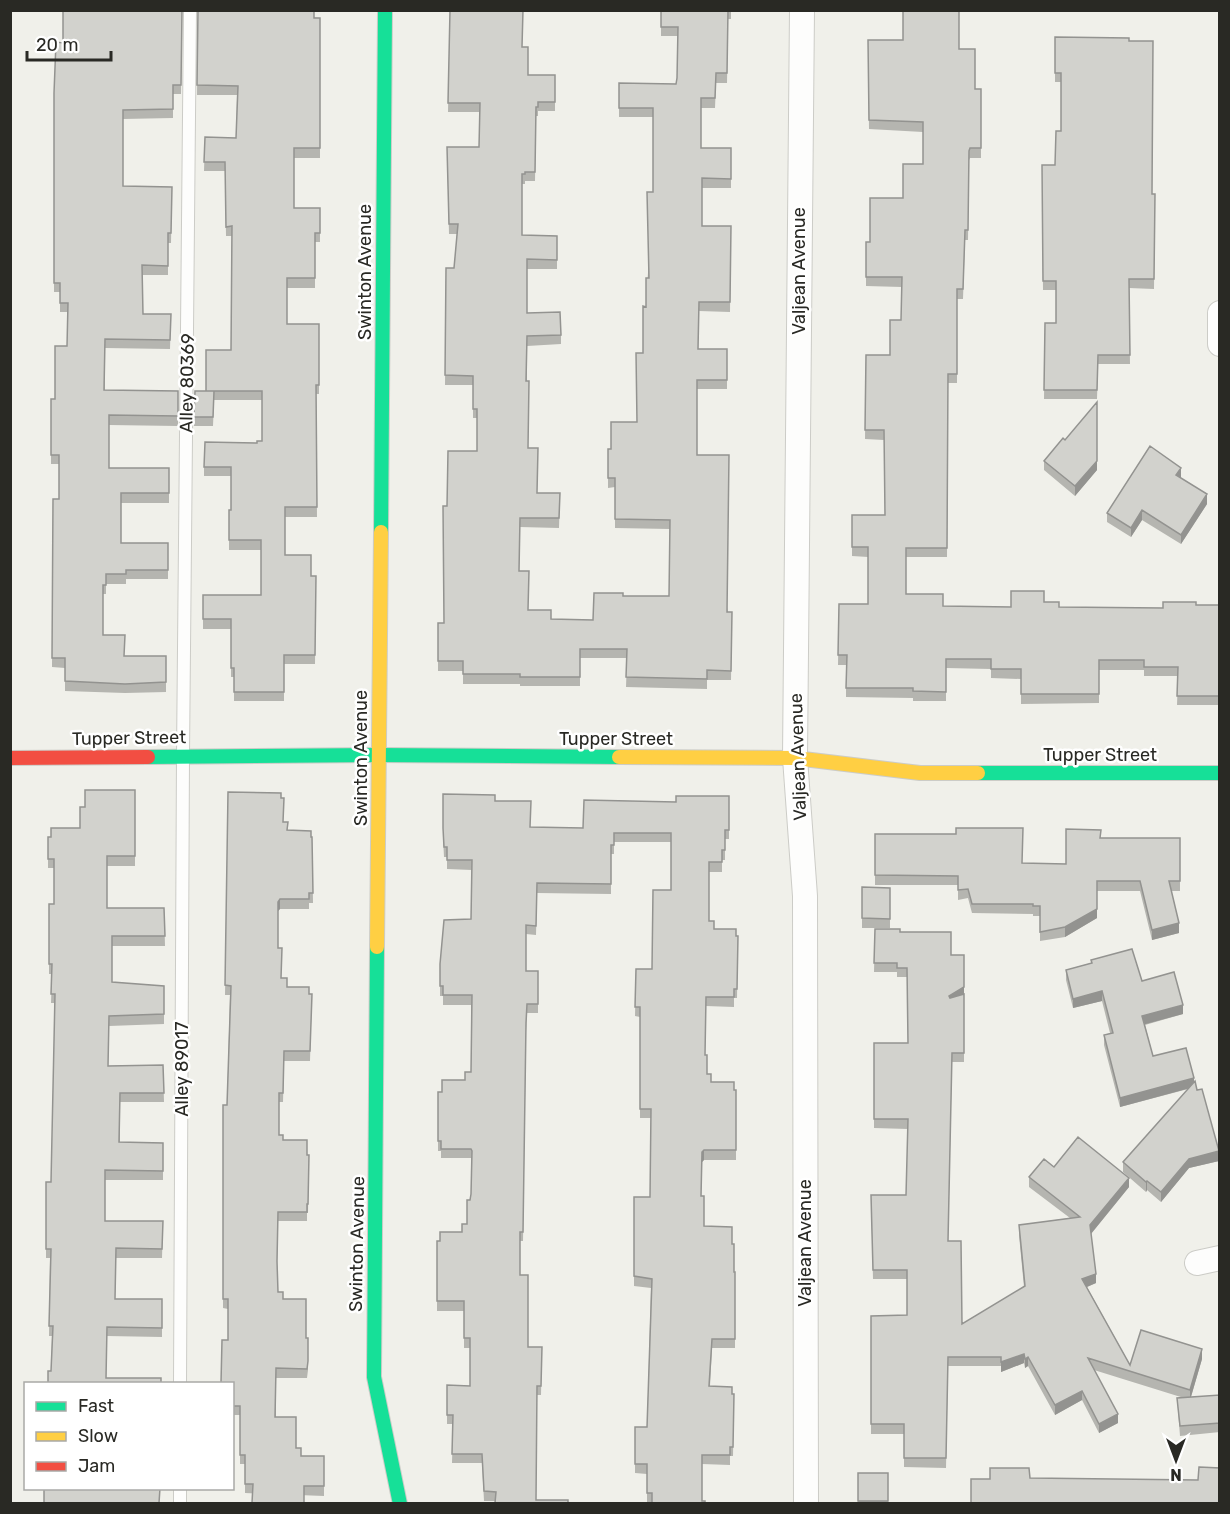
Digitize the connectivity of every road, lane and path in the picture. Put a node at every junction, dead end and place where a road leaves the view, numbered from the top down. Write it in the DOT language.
graph roads {
  1 [pos="190,10"];
  2 [pos="385,10"];
  3 [pos="802,10"];
  4 [pos="1220,313"];
  5 [pos="1220,344"];
  6 [pos="183,755"];
  7 [pos="379,755"];
  8 [pos="10,758"];
  9 [pos="795,758"];
  10 [pos="1220,773"];
  11 [pos="180,1382"];
  12 [pos="400,1503"];
  13 [pos="806,1503"];
  1 -- 6 [label="lane, Alley 80369"];
  2 -- 7 [label="street, Swinton Avenue"];
  3 -- 9 [label="street, Valjean Avenue"];
  4 -- 5 [label="street"];
  6 -- 7 [label="street, Tupper Street"];
  6 -- 8 [label="street, Tupper Street"];
  6 -- 11 [label="lane, Alley 89017"];
  7 -- 9 [label="street, Tupper Street"];
  7 -- 12 [label="street, Swinton Avenue"];
  9 -- 10 [label="street, Tupper Street"];
  9 -- 13 [label="street, Valjean Avenue"];
}
